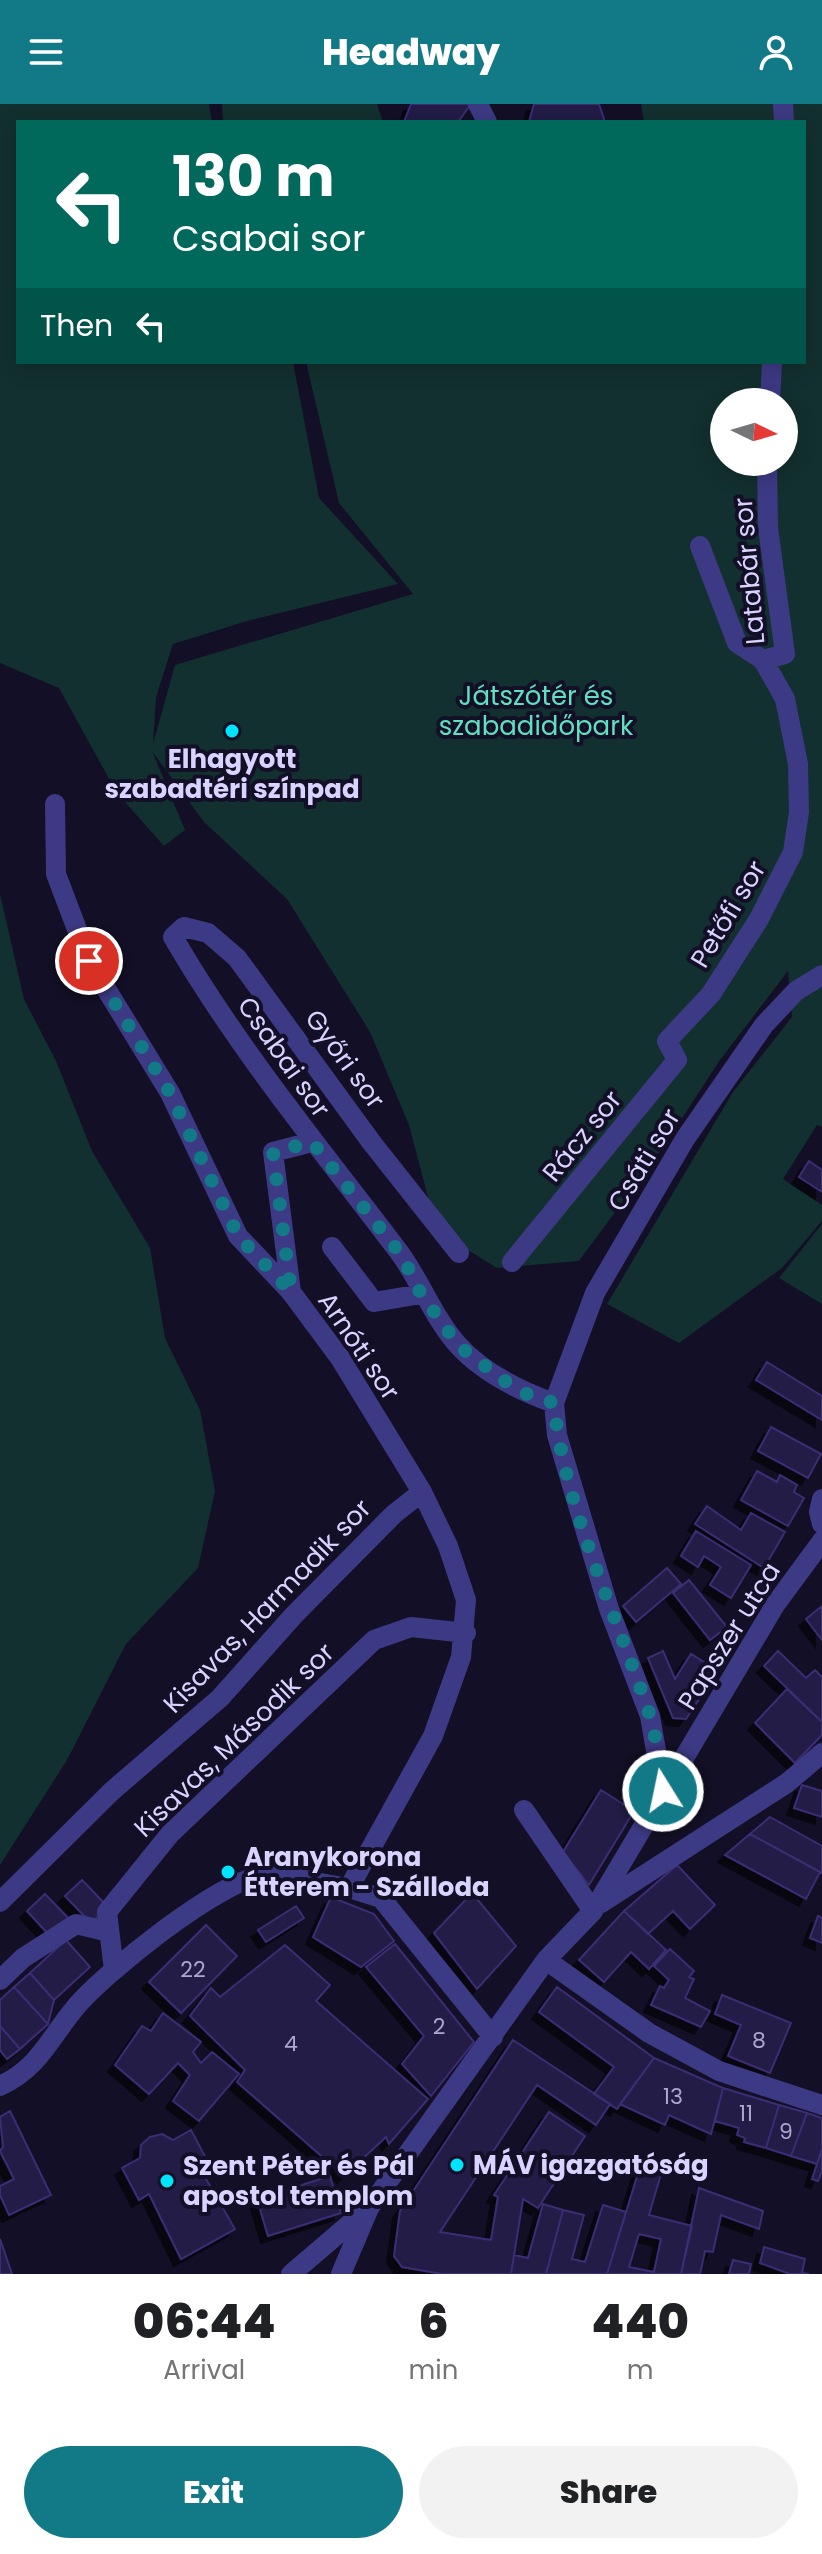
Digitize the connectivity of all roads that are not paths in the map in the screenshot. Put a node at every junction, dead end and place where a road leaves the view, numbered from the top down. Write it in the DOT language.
graph roads {
  1 [pos="772,364"];
  2 [pos="771,388"];
  3 [pos="767,476"];
  4 [pos="700,546"];
  5 [pos="763,660"];
  6 [pos="55,804"];
  7 [pos="173,937"];
  8 [pos="822,975"];
  9 [pos="667,1041"];
  10 [pos="312,1142"];
  11 [pos="332,1247"];
  12 [pos="459,1253"];
  13 [pos="512,1262"];
  14 [pos="291,1292"];
  15 [pos="421,1294"];
  16 [pos="554,1403"];
  17 [pos="422,1492"];
  18 [pos="822,1499"];
  19 [pos="822,1524"];
  20 [pos="822,1541"];
  21 [pos="466,1633"];
  22 [pos="822,1753"];
  23 [pos="663,1791"];
  24 [pos="524,1810"];
  25 [pos="349,1888"];
  26 [pos="0,1902"];
  27 [pos="595,1908"];
  28 [pos="109,1932"];
  29 [pos="546,1960"];
  30 [pos="114,1970"];
  31 [pos="0,1980"];
  32 [pos="493,2037"];
  33 [pos="0,2086"];
  34 [pos="822,2105"];
  35 [pos="369,2208"];
  36 [pos="291,2274"];
  37 [pos="341,2274"];
  1 -- 2 [label="street"];
  3 -- 5 [label="street, Latabár sor"];
  4 -- 5 [label="street, Petőfi sor"];
  5 -- 9 [label="street, Petőfi sor"];
  6 -- 14 [label="street, Arnóti sor"];
  7 -- 10 [label="street, Csabai sor"];
  7 -- 12 [label="street, Győri sor"];
  8 -- 16 [label="street, Csáti sor"];
  9 -- 13 [label="street, Rácz sor"];
  10 -- 14 [label="street"];
  10 -- 15 [label="street, Csabai sor"];
  11 -- 15 [label="street"];
  14 -- 17 [label="street, Arnóti sor"];
  15 -- 16 [label="street, Csabai sor"];
  16 -- 23 [label="street"];
  17 -- 21 [label="street, Arnóti sor"];
  17 -- 26 [label="street, Kisavas, Harmadik sor"];
  18 -- 19 [label="street"];
  20 -- 23 [label="street, Papszer utca"];
  21 -- 25 [label="street"];
  21 -- 28 [label="street, Kisavas, Második sor"];
  22 -- 27 [label="street"];
  23 -- 27 [label="street, Papszer utca"];
  24 -- 27 [label="street"];
  25 -- 30 [label="street"];
  25 -- 32 [label="street"];
  27 -- 29 [label="street, Papszer utca"];
  28 -- 30 [label="street"];
  28 -- 31 [label="street"];
  29 -- 32 [label="street, Papszer utca"];
  29 -- 34 [label="street"];
  30 -- 33 [label="street"];
  32 -- 35 [label="street, Papszer utca"];
  35 -- 36 [label="street"];
  35 -- 37 [label="street"];
}
